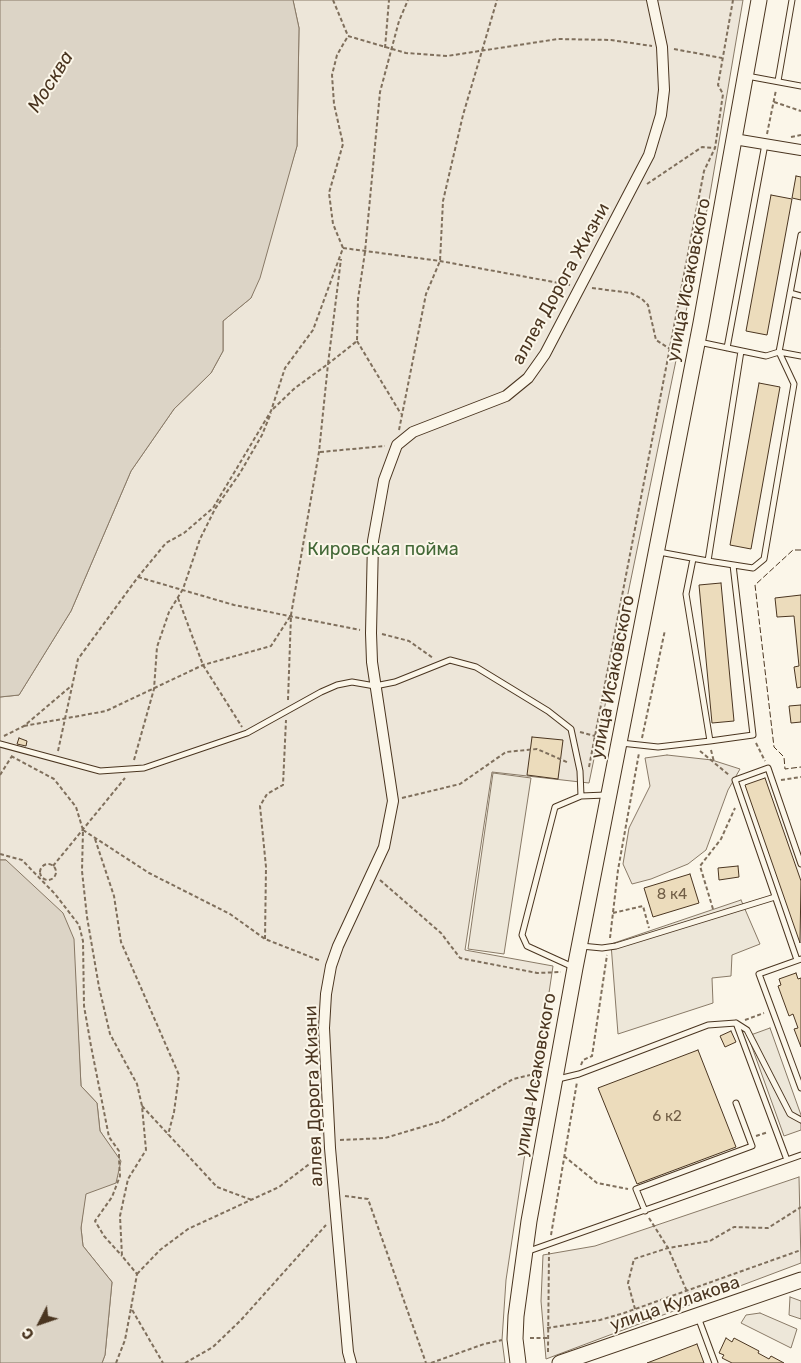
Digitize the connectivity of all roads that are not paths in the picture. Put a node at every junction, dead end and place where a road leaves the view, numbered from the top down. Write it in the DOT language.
graph roads {
  1 [pos="652,0"];
  2 [pos="759,0"];
  3 [pos="792,0"];
  4 [pos="746,76"];
  5 [pos="778,81"];
  6 [pos="801,86"];
  7 [pos="734,139"];
  8 [pos="765,144"];
  9 [pos="801,150"];
  10 [pos="801,235"];
  11 [pos="790,294"];
  12 [pos="801,296"];
  13 [pos="696,341"];
  14 [pos="727,348"];
  15 [pos="741,351"];
  16 [pos="779,352"];
  17 [pos="801,356"];
  18 [pos="656,552"];
  19 [pos="693,558"];
  20 [pos="708,561"];
  21 [pos="733,565"];
  22 [pos="375,686"];
  23 [pos="710,741"];
  24 [pos="620,743"];
  25 [pos="0,744"];
  26 [pos="609,794"];
  27 [pos="581,796"];
  28 [pos="801,864"];
  29 [pos="775,897"];
  30 [pos="581,946"];
  31 [pos="799,960"];
  32 [pos="568,970"];
  33 [pos="736,1023"];
  34 [pos="550,1076"];
  35 [pos="801,1088"];
  36 [pos="736,1103"];
  37 [pos="801,1120"];
  38 [pos="801,1155"];
  39 [pos="787,1160"];
  40 [pos="645,1211"];
  41 [pos="524,1253"];
  42 [pos="801,1280"];
  43 [pos="698,1316"];
  44 [pos="567,1362"];
  45 [pos="351,1363"];
  46 [pos="518,1363"];
  47 [pos="715,1363"];
  1 -- 22 [label="street, аллея Дорога Жизни"];
  2 -- 4 [label="street, улица Исаковского"];
  3 -- 5 [label="lane"];
  4 -- 5 [label="lane"];
  4 -- 7 [label="street, улица Исаковского"];
  5 -- 6 [label="lane"];
  7 -- 8 [label="street"];
  7 -- 13 [label="street, улица Исаковского"];
  8 -- 9 [label="street"];
  8 -- 14 [label="lane"];
  10 -- 11 [label="lane"];
  11 -- 12 [label="lane"];
  11 -- 16 [label="lane"];
  13 -- 14 [label="lane"];
  13 -- 18 [label="street, улица Исаковского"];
  14 -- 15 [label="lane"];
  15 -- 16 [label="lane"];
  15 -- 20 [label="lane"];
  16 -- 17 [label="lane"];
  16 -- 21 [label="lane"];
  18 -- 19 [label="lane"];
  18 -- 24 [label="street, улица Исаковского"];
  19 -- 20 [label="lane"];
  19 -- 23 [label="lane"];
  20 -- 21 [label="lane"];
  21 -- 23 [label="lane"];
  22 -- 25 [label="lane"];
  22 -- 27 [label="lane"];
  22 -- 45 [label="street, аллея Дорога Жизни"];
  23 -- 24 [label="lane"];
  24 -- 26 [label="street, улица Исаковского"];
  26 -- 27 [label="lane"];
  26 -- 30 [label="street, улица Исаковского"];
  27 -- 32 [label="lane"];
  28 -- 29 [label="lane"];
  29 -- 30 [label="lane"];
  29 -- 31 [label="lane"];
  30 -- 32 [label="street, улица Исаковского"];
  31 -- 35 [label="lane"];
  32 -- 34 [label="street, улица Исаковского"];
  33 -- 34 [label="lane"];
  33 -- 37 [label="lane"];
  33 -- 39 [label="lane"];
  34 -- 41 [label="street, улица Исаковского"];
  36 -- 40 [label="lane"];
  38 -- 39 [label="lane"];
  39 -- 40 [label="lane"];
  40 -- 41 [label="lane"];
  41 -- 46 [label="street, улица Исаковского"];
  42 -- 43 [label="street, улица Кулакова"];
  43 -- 44 [label="street, улица Кулакова"];
  43 -- 47 [label="lane"];
}
